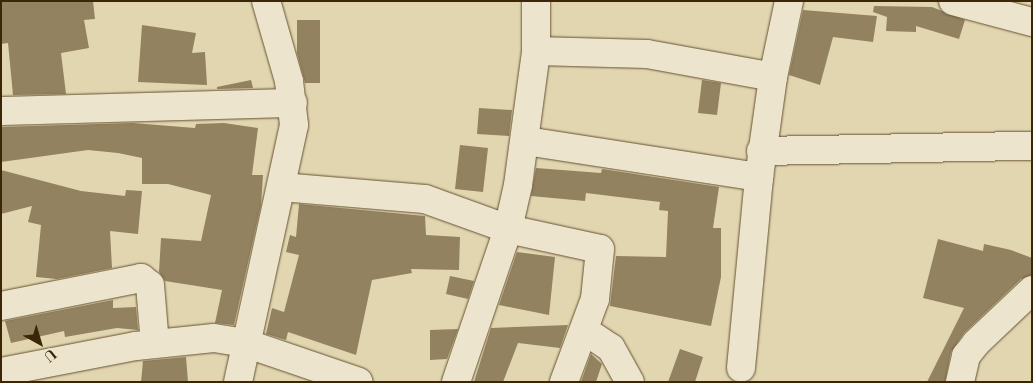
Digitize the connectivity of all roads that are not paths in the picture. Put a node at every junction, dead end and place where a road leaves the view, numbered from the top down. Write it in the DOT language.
graph roads {
  1 [pos="266,1"];
  2 [pos="536,1"];
  3 [pos="789,1"];
  4 [pos="953,1"];
  5 [pos="1032,22"];
  6 [pos="536,51"];
  7 [pos="773,77"];
  8 [pos="293,103"];
  9 [pos="1,110"];
  10 [pos="526,141"];
  11 [pos="1032,146"];
  12 [pos="760,164"];
  13 [pos="281,187"];
  14 [pos="508,230"];
  15 [pos="1032,290"];
  16 [pos="1,306"];
  17 [pos="584,330"];
  18 [pos="245,343"];
  19 [pos="155,344"];
  20 [pos="741,368"];
  21 [pos="1,372"];
  22 [pos="238,382"];
  23 [pos="359,382"];
  24 [pos="456,382"];
  25 [pos="564,382"];
  26 [pos="630,382"];
  27 [pos="960,382"];
  1 -- 8 [label="street"];
  2 -- 6 [label="street"];
  3 -- 7 [label="street"];
  4 -- 5 [label="street"];
  6 -- 7 [label="street"];
  6 -- 10 [label="street"];
  7 -- 12 [label="street"];
  8 -- 9 [label="street"];
  8 -- 13 [label="street"];
  10 -- 12 [label="street"];
  10 -- 14 [label="street"];
  11 -- 12 [label="street"];
  12 -- 20 [label="street"];
  13 -- 14 [label="street"];
  13 -- 18 [label="street"];
  14 -- 17 [label="street"];
  14 -- 24 [label="street"];
  15 -- 27 [label="street"];
  16 -- 19 [label="street"];
  17 -- 25 [label="street"];
  17 -- 26 [label="street"];
  18 -- 19 [label="street"];
  18 -- 22 [label="street"];
  18 -- 23 [label="street"];
  19 -- 21 [label="street"];
}
